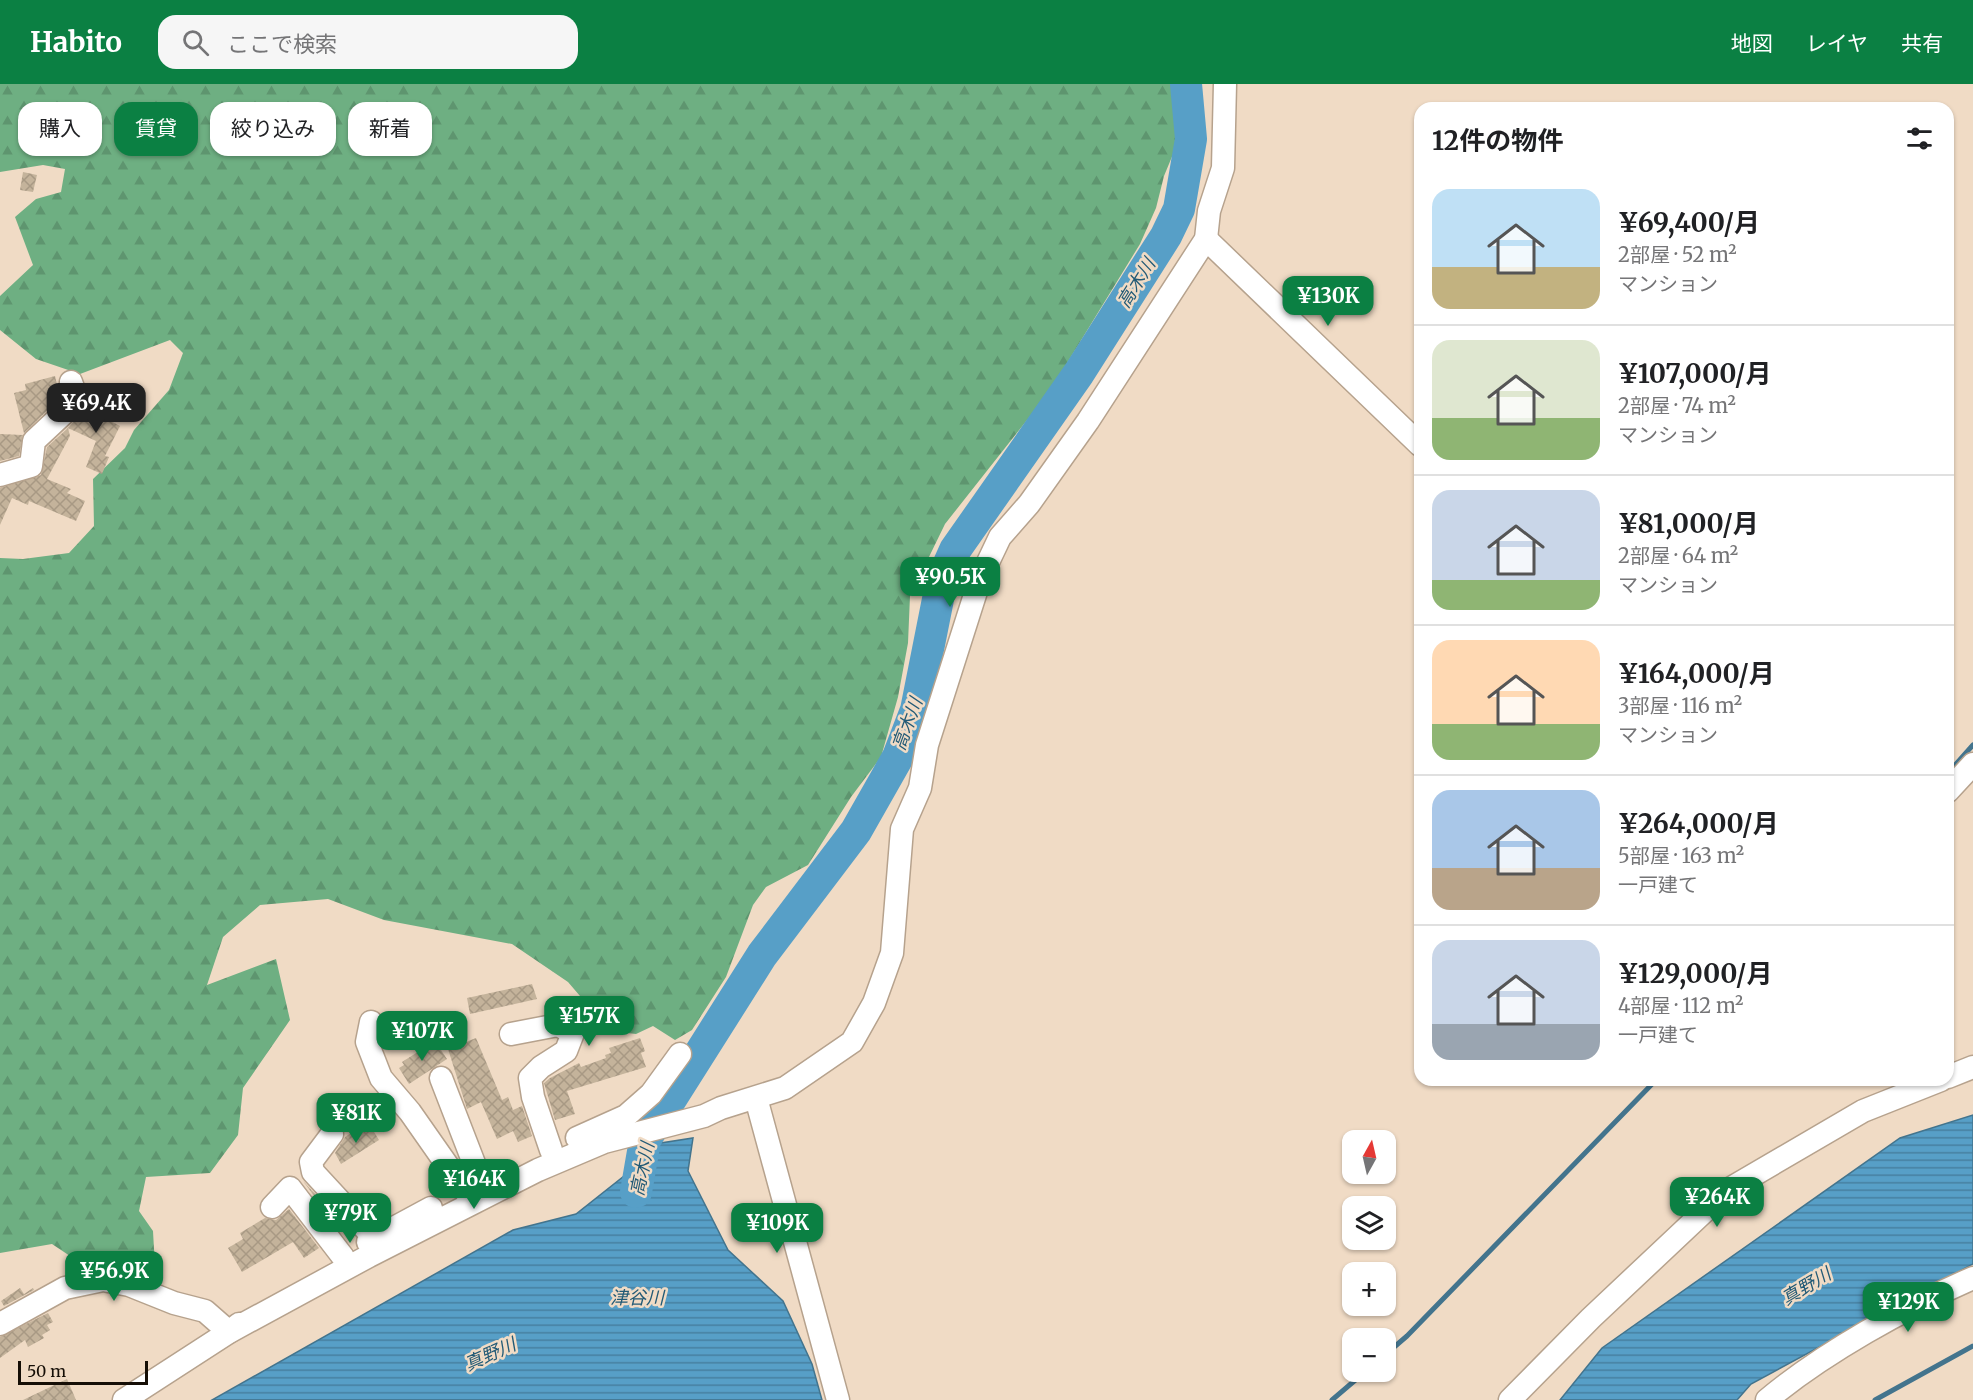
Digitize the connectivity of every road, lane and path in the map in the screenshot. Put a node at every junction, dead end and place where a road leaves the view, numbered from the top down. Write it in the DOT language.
graph roads {
  1 [pos="1224,84"];
  2 [pos="1206,239"];
  3 [pos="71,382"];
  4 [pos="1414,439"];
  5 [pos="0,475"];
  6 [pos="1973,764"];
  7 [pos="1954,785"];
  8 [pos="371,1022"];
  9 [pos="511,1034"];
  10 [pos="680,1054"];
  11 [pos="1973,1067"];
  12 [pos="1954,1075"];
  13 [pos="441,1078"];
  14 [pos="1926,1086"];
  15 [pos="756,1098"];
  16 [pos="332,1134"];
  17 [pos="551,1150"];
  18 [pos="313,1172"];
  19 [pos="290,1188"];
  20 [pos="474,1188"];
  21 [pos="272,1207"];
  22 [pos="374,1238"];
  23 [pos="343,1257"];
  24 [pos="1973,1278"];
  25 [pos="0,1324"];
  26 [pos="229,1332"];
  27 [pos="123,1400"];
  28 [pos="838,1400"];
  29 [pos="1510,1400"];
  30 [pos="1767,1400"];
  1 -- 2 [label="street"];
  2 -- 4 [label="street"];
  2 -- 15 [label="street"];
  3 -- 5 [label="street"];
  6 -- 7 [label="street"];
  8 -- 20 [label="street"];
  9 -- 17 [label="street"];
  10 -- 17 [label="street"];
  11 -- 12 [label="street"];
  13 -- 20 [label="street"];
  14 -- 29 [label="street"];
  15 -- 26 [label="street"];
  15 -- 28 [label="street"];
  16 -- 18 [label="street"];
  17 -- 20 [label="street"];
  18 -- 19 [label="street"];
  18 -- 22 [label="street"];
  19 -- 21 [label="street"];
  19 -- 23 [label="street"];
  20 -- 22 [label="street"];
  22 -- 23 [label="street"];
  23 -- 26 [label="street"];
  24 -- 30 [label="street"];
  25 -- 26 [label="street"];
  26 -- 27 [label="street"];
}
